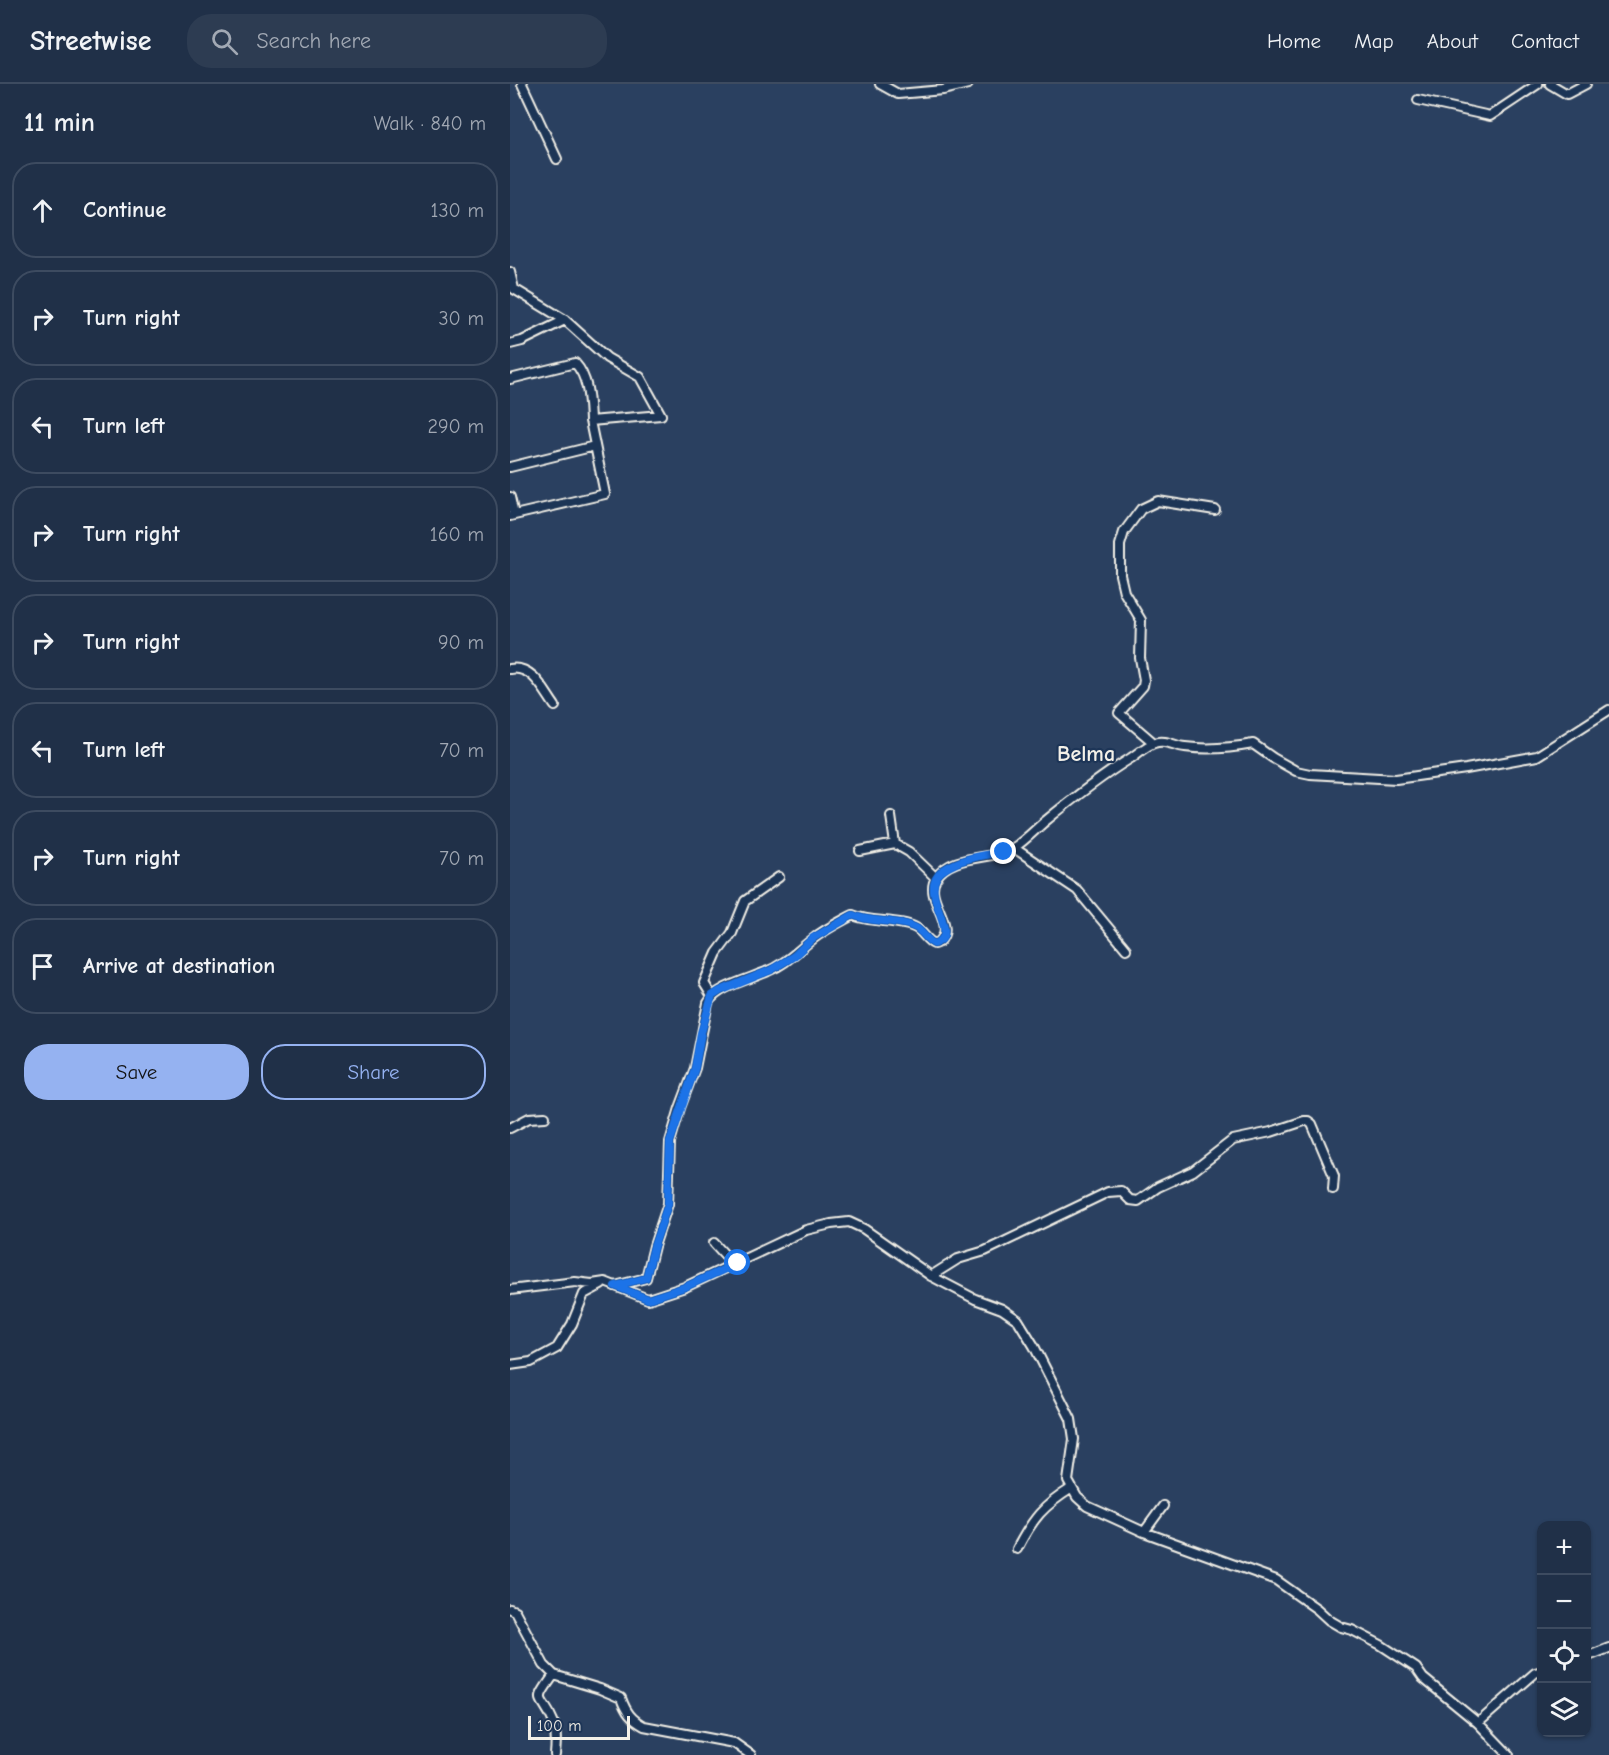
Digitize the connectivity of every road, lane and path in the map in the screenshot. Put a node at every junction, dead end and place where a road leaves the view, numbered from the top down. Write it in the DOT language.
graph roads {
  1 [pos="522,84"];
  2 [pos="880,84"];
  3 [pos="968,84"];
  4 [pos="1538,84"];
  5 [pos="1550,84"];
  6 [pos="1586,84"];
  7 [pos="1418,99"];
  8 [pos="557,159"];
  9 [pos="510,272"];
  10 [pos="565,320"];
  11 [pos="510,344"];
  12 [pos="510,379"];
  13 [pos="590,421"];
  14 [pos="595,446"];
  15 [pos="510,467"];
  16 [pos="510,497"];
  17 [pos="1215,510"];
  18 [pos="512,515"];
  19 [pos="510,669"];
  20 [pos="555,706"];
  21 [pos="1609,710"];
  22 [pos="1154,743"];
  23 [pos="891,816"];
  24 [pos="895,844"];
  25 [pos="1014,848"];
  26 [pos="860,851"];
  27 [pos="779,876"];
  28 [pos="936,878"];
  29 [pos="1126,949"];
  30 [pos="712,996"];
  31 [pos="545,1117"];
  32 [pos="510,1128"];
  33 [pos="1333,1189"];
  34 [pos="714,1244"];
  35 [pos="734,1265"];
  36 [pos="931,1276"];
  37 [pos="605,1282"];
  38 [pos="615,1286"];
  39 [pos="510,1290"];
  40 [pos="510,1365"];
  41 [pos="1072,1488"];
  42 [pos="1163,1506"];
  43 [pos="1144,1532"];
  44 [pos="1017,1549"];
  45 [pos="510,1609"];
  46 [pos="1609,1648"];
  47 [pos="1591,1655"];
  48 [pos="1537,1672"];
  49 [pos="554,1676"];
  50 [pos="1478,1723"];
  51 [pos="555,1755"];
  52 [pos="751,1755"];
  53 [pos="1509,1755"];
  1 -- 8 [label="street"];
  2 -- 3 [label="street"];
  4 -- 7 [label="street"];
  5 -- 6 [label="street"];
  9 -- 10 [label="street"];
  10 -- 11 [label="street"];
  10 -- 13 [label="street"];
  12 -- 13 [label="street"];
  13 -- 14 [label="street"];
  14 -- 15 [label="street"];
  14 -- 18 [label="street"];
  16 -- 18 [label="street"];
  17 -- 22 [label="street"];
  19 -- 20 [label="street"];
  21 -- 22 [label="street"];
  22 -- 25 [label="street"];
  23 -- 24 [label="street"];
  24 -- 26 [label="street"];
  24 -- 28 [label="street"];
  25 -- 28 [label="street"];
  25 -- 29 [label="street"];
  27 -- 30 [label="street"];
  28 -- 30 [label="street"];
  30 -- 38 [label="street"];
  31 -- 32 [label="street"];
  33 -- 36 [label="street"];
  34 -- 35 [label="street"];
  35 -- 36 [label="street"];
  35 -- 38 [label="street"];
  36 -- 41 [label="street"];
  37 -- 38 [label="street"];
  37 -- 39 [label="street"];
  37 -- 40 [label="street"];
  41 -- 43 [label="street"];
  41 -- 44 [label="street"];
  42 -- 43 [label="street"];
  43 -- 50 [label="street"];
  45 -- 49 [label="street"];
  46 -- 47 [label="street"];
  48 -- 50 [label="street"];
  49 -- 51 [label="street"];
  49 -- 52 [label="street"];
  50 -- 53 [label="street"];
}
